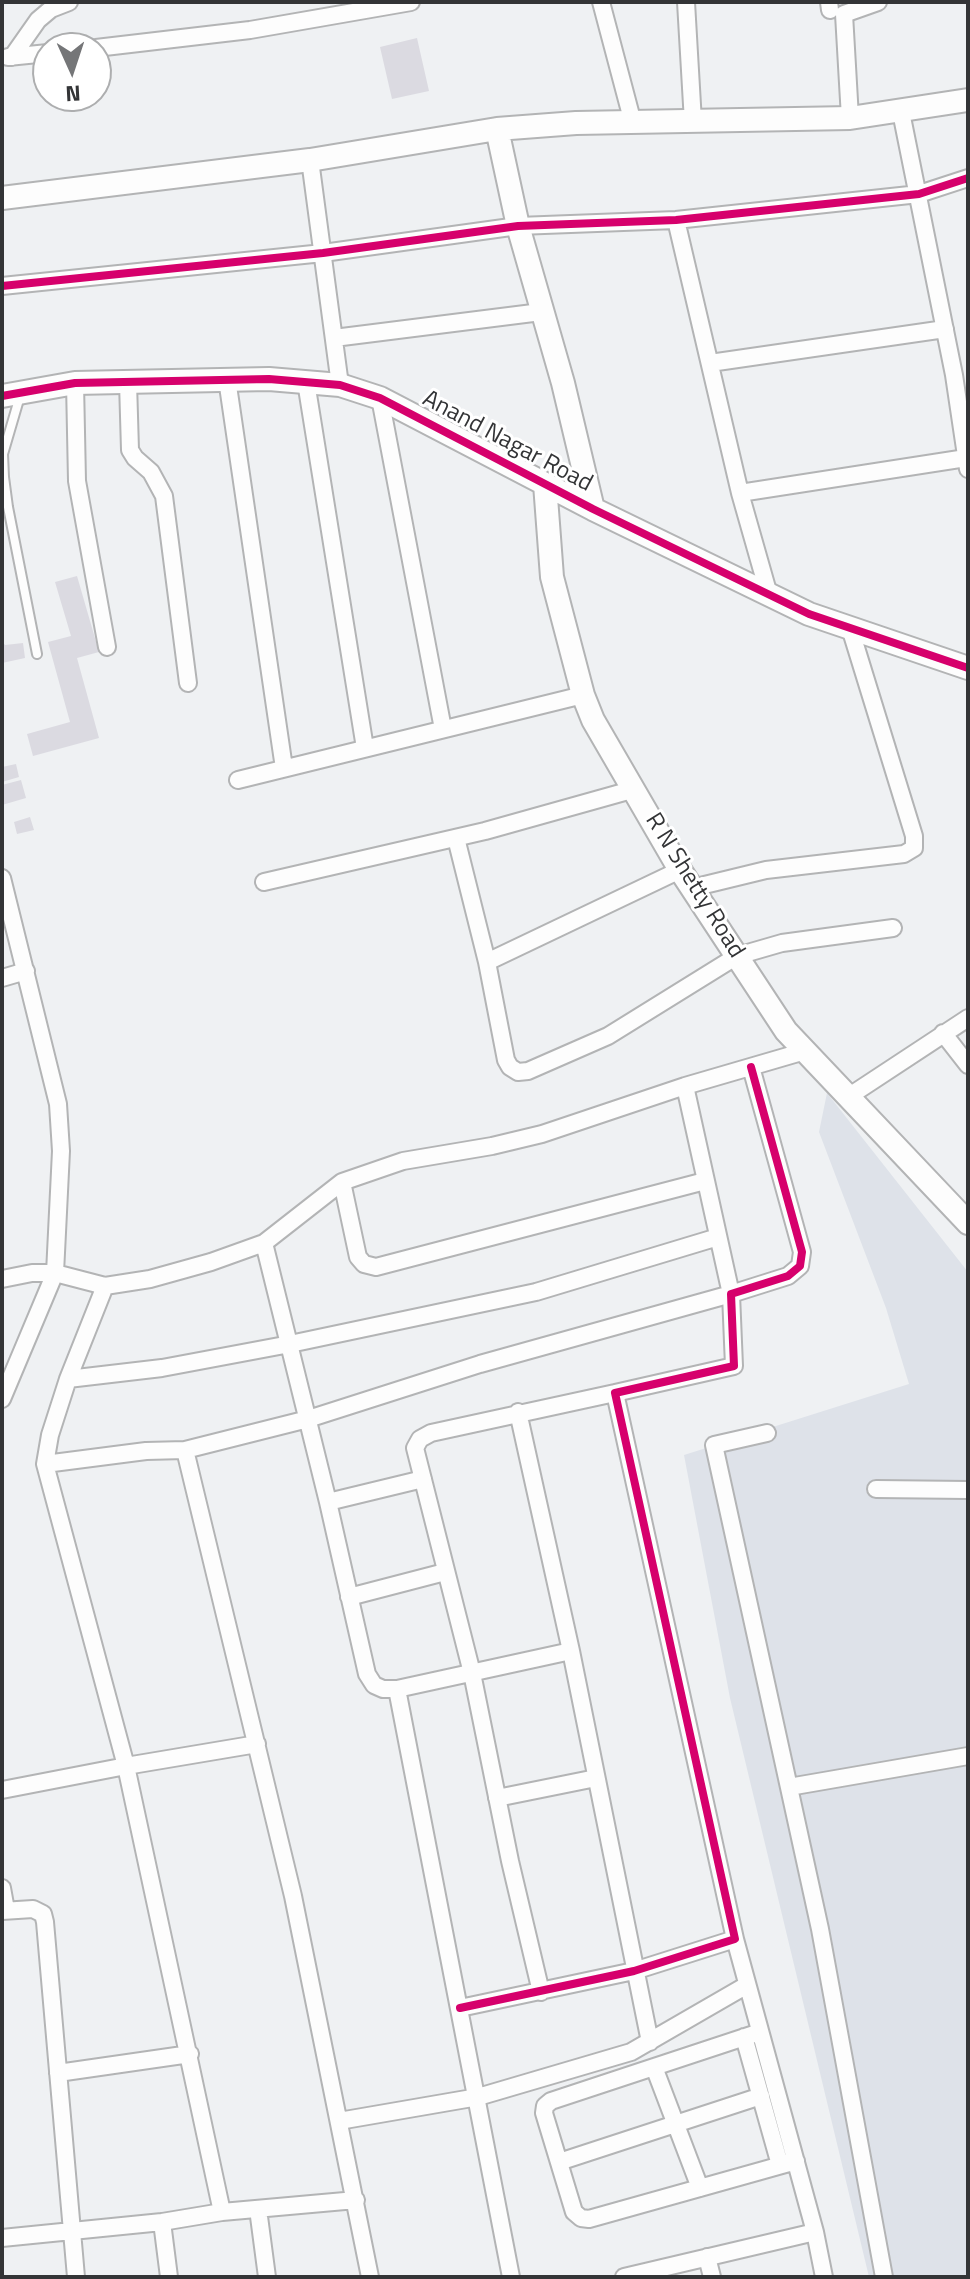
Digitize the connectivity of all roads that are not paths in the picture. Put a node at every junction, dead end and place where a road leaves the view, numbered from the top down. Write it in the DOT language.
graph roads {
  1 [pos="69,2"];
  2 [pos="411,2"];
  3 [pos="601,2"];
  4 [pos="686,2"];
  5 [pos="878,2"];
  6 [pos="112,46"];
  7 [pos="32,55"];
  8 [pos="7,57"];
  9 [pos="968,100"];
  10 [pos="901,112"];
  11 [pos="850,118"];
  12 [pos="693,122"];
  13 [pos="633,123"];
  14 [pos="497,129"];
  15 [pos="310,160"];
  16 [pos="968,178"];
  17 [pos="919,194"];
  18 [pos="2,198"];
  19 [pos="676,220"];
  20 [pos="518,226"];
  21 [pos="323,253"];
  22 [pos="2,286"];
  23 [pos="541,312"];
  24 [pos="945,329"];
  25 [pos="334,338"];
  26 [pos="710,363"];
  27 [pos="227,379"];
  28 [pos="128,382"];
  29 [pos="306,382"];
  30 [pos="75,383"];
  31 [pos="340,385"];
  32 [pos="12,394"];
  33 [pos="380,398"];
  34 [pos="967,464"];
  35 [pos="545,484"];
  36 [pos="740,493"];
  37 [pos="593,509"];
  38 [pos="769,595"];
  39 [pos="850,628"];
  40 [pos="107,647"];
  41 [pos="37,654"];
  42 [pos="968,668"];
  43 [pos="188,683"];
  44 [pos="583,695"];
  45 [pos="443,729"];
  46 [pos="365,748"];
  47 [pos="284,768"];
  48 [pos="238,780"];
  49 [pos="635,789"];
  50 [pos="456,838"];
  51 [pos="2,878"];
  52 [pos="686,879"];
  53 [pos="264,882"];
  54 [pos="893,928"];
  55 [pos="737,956"];
  56 [pos="487,962"];
  57 [pos="26,971"];
  58 [pos="2,978"];
  59 [pos="968,1018"];
  60 [pos="943,1033"];
  61 [pos="805,1051"];
  62 [pos="968,1065"];
  63 [pos="751,1067"];
  64 [pos="685,1086"];
  65 [pos="848,1097"];
  66 [pos="705,1181"];
  67 [pos="342,1182"];
  68 [pos="968,1223"];
  69 [pos="718,1237"];
  70 [pos="264,1243"];
  71 [pos="62,1275"];
  72 [pos="2,1279"];
  73 [pos="100,1285"];
  74 [pos="731,1294"];
  75 [pos="290,1344"];
  76 [pos="68,1379"];
  77 [pos="615,1393"];
  78 [pos="2,1399"];
  79 [pos="518,1412"];
  80 [pos="308,1419"];
  81 [pos="767,1433"];
  82 [pos="185,1450"];
  83 [pos="45,1464"];
  84 [pos="423,1479"];
  85 [pos="876,1489"];
  86 [pos="968,1490"];
  87 [pos="328,1502"];
  88 [pos="445,1572"];
  89 [pos="349,1597"];
  90 [pos="571,1651"];
  91 [pos="472,1673"];
  92 [pos="397,1689"];
  93 [pos="257,1744"];
  94 [pos="968,1756"];
  95 [pos="126,1766"];
  96 [pos="596,1778"];
  97 [pos="789,1787"];
  98 [pos="2,1790"];
  99 [pos="497,1798"];
  100 [pos="2,1888"];
  101 [pos="4,1910"];
  102 [pos="735,1939"];
  103 [pos="634,1971"];
  104 [pos="747,1985"];
  105 [pos="541,1992"];
  106 [pos="460,2008"];
  107 [pos="760,2032"];
  108 [pos="744,2037"];
  109 [pos="650,2042"];
  110 [pos="190,2054"];
  111 [pos="654,2067"];
  112 [pos="58,2073"];
  113 [pos="761,2096"];
  114 [pos="478,2097"];
  115 [pos="339,2121"];
  116 [pos="676,2124"];
  117 [pos="559,2162"];
  118 [pos="788,2163"];
  119 [pos="700,2188"];
  120 [pos="356,2200"];
  121 [pos="258,2209"];
  122 [pos="222,2212"];
  123 [pos="162,2222"];
  124 [pos="74,2232"];
  125 [pos="815,2232"];
  126 [pos="2,2238"];
  127 [pos="707,2257"];
  128 [pos="76,2277"];
  129 [pos="169,2277"];
  130 [pos="267,2277"];
  131 [pos="370,2277"];
  132 [pos="511,2277"];
  133 [pos="624,2277"];
  134 [pos="712,2277"];
  135 [pos="824,2277"];
  136 [pos="884,2277"];
  1 -- 8 [label="street"];
  2 -- 6 [label="street"];
  3 -- 13 [label="street"];
  4 -- 12 [label="street"];
  5 -- 11 [label="street"];
  7 -- 8 [label="street"];
  9 -- 10 [label="street"];
  10 -- 11 [label="street"];
  10 -- 17 [label="street"];
  11 -- 12 [label="street"];
  12 -- 13 [label="street"];
  13 -- 14 [label="street"];
  14 -- 15 [label="street"];
  14 -- 20 [label="street"];
  15 -- 18 [label="street"];
  15 -- 21 [label="street"];
  16 -- 17 [label="street"];
  17 -- 19 [label="street"];
  17 -- 24 [label="street"];
  19 -- 20 [label="street"];
  19 -- 26 [label="street"];
  20 -- 21 [label="street"];
  20 -- 23 [label="street"];
  21 -- 22 [label="street"];
  21 -- 25 [label="street"];
  23 -- 25 [label="street"];
  23 -- 37 [label="street"];
  24 -- 26 [label="street"];
  24 -- 34 [label="street"];
  25 -- 31 [label="street"];
  26 -- 36 [label="street"];
  27 -- 28 [label="street, Anand Nagar Road"];
  27 -- 29 [label="street, Anand Nagar Road"];
  27 -- 47 [label="street"];
  28 -- 30 [label="street, Anand Nagar Road"];
  28 -- 43 [label="street"];
  29 -- 31 [label="street, Anand Nagar Road"];
  29 -- 46 [label="street"];
  30 -- 32 [label="street, Anand Nagar Road"];
  30 -- 40 [label="street"];
  31 -- 33 [label="street, Anand Nagar Road"];
  32 -- 41 [label="lane"];
  33 -- 35 [label="street, Anand Nagar Road"];
  33 -- 45 [label="street"];
  34 -- 36 [label="street"];
  35 -- 37 [label="street, Anand Nagar Road"];
  35 -- 44 [label="street, R N Shetty Road"];
  36 -- 38 [label="street"];
  37 -- 38 [label="street, Anand Nagar Road"];
  38 -- 39 [label="street, Anand Nagar Road"];
  39 -- 42 [label="street, Anand Nagar Road"];
  39 -- 52 [label="street"];
  44 -- 45 [label="street"];
  44 -- 49 [label="street, R N Shetty Road"];
  45 -- 46 [label="street"];
  46 -- 47 [label="street"];
  47 -- 48 [label="street"];
  49 -- 50 [label="street"];
  49 -- 52 [label="street, R N Shetty Road"];
  50 -- 53 [label="street"];
  50 -- 56 [label="street"];
  51 -- 57 [label="street"];
  52 -- 55 [label="street, R N Shetty Road"];
  52 -- 56 [label="street"];
  54 -- 55 [label="street"];
  55 -- 56 [label="street"];
  55 -- 61 [label="street, R N Shetty Road"];
  57 -- 58 [label="street"];
  57 -- 71 [label="street"];
  59 -- 60 [label="street"];
  60 -- 62 [label="street"];
  60 -- 65 [label="street"];
  61 -- 63 [label="street"];
  61 -- 65 [label="street, R N Shetty Road"];
  63 -- 64 [label="street"];
  63 -- 74 [label="street"];
  64 -- 66 [label="street"];
  64 -- 67 [label="street"];
  65 -- 68 [label="street, R N Shetty Road"];
  66 -- 67 [label="street"];
  66 -- 69 [label="street"];
  67 -- 70 [label="street"];
  69 -- 74 [label="street"];
  69 -- 75 [label="street"];
  70 -- 73 [label="street"];
  70 -- 75 [label="street"];
  71 -- 72 [label="street"];
  71 -- 73 [label="street"];
  71 -- 78 [label="street"];
  73 -- 76 [label="street"];
  74 -- 77 [label="street"];
  74 -- 80 [label="street"];
  75 -- 76 [label="street"];
  75 -- 80 [label="street"];
  76 -- 83 [label="street"];
  77 -- 79 [label="street"];
  77 -- 102 [label="street"];
  79 -- 84 [label="street"];
  79 -- 90 [label="street"];
  80 -- 82 [label="street"];
  80 -- 87 [label="street"];
  81 -- 97 [label="street"];
  82 -- 83 [label="street"];
  82 -- 93 [label="street"];
  83 -- 95 [label="street"];
  84 -- 87 [label="street"];
  84 -- 88 [label="street"];
  85 -- 86 [label="street"];
  87 -- 89 [label="street"];
  88 -- 89 [label="street"];
  88 -- 91 [label="street"];
  89 -- 92 [label="street"];
  90 -- 91 [label="street"];
  90 -- 96 [label="street"];
  91 -- 92 [label="street"];
  91 -- 99 [label="street"];
  92 -- 106 [label="street"];
  93 -- 95 [label="street"];
  93 -- 115 [label="street"];
  94 -- 97 [label="street"];
  95 -- 98 [label="street"];
  95 -- 110 [label="street"];
  96 -- 99 [label="street"];
  96 -- 103 [label="street"];
  97 -- 136 [label="street"];
  99 -- 105 [label="street"];
  100 -- 101 [label="street"];
  101 -- 112 [label="street"];
  102 -- 103 [label="street"];
  102 -- 104 [label="street"];
  103 -- 105 [label="street"];
  103 -- 109 [label="street"];
  104 -- 107 [label="street"];
  104 -- 109 [label="street"];
  105 -- 106 [label="street"];
  106 -- 114 [label="street"];
  107 -- 108 [label="street"];
  107 -- 118 [label="street"];
  108 -- 111 [label="street"];
  108 -- 113 [label="street"];
  109 -- 114 [label="street"];
  110 -- 112 [label="street"];
  110 -- 122 [label="street"];
  111 -- 116 [label="street"];
  111 -- 117 [label="street"];
  112 -- 124 [label="street"];
  113 -- 116 [label="street"];
  113 -- 118 [label="street"];
  114 -- 115 [label="street"];
  114 -- 132 [label="street"];
  115 -- 120 [label="street"];
  116 -- 117 [label="street"];
  116 -- 119 [label="street"];
  117 -- 119 [label="street"];
  118 -- 119 [label="street"];
  118 -- 125 [label="street"];
  120 -- 121 [label="street"];
  120 -- 131 [label="street"];
  121 -- 122 [label="street"];
  121 -- 130 [label="street"];
  122 -- 123 [label="street"];
  123 -- 124 [label="street"];
  123 -- 129 [label="street"];
  124 -- 126 [label="street"];
  124 -- 128 [label="street"];
  125 -- 127 [label="street"];
  125 -- 135 [label="street"];
  127 -- 133 [label="street"];
  127 -- 134 [label="street"];
}
